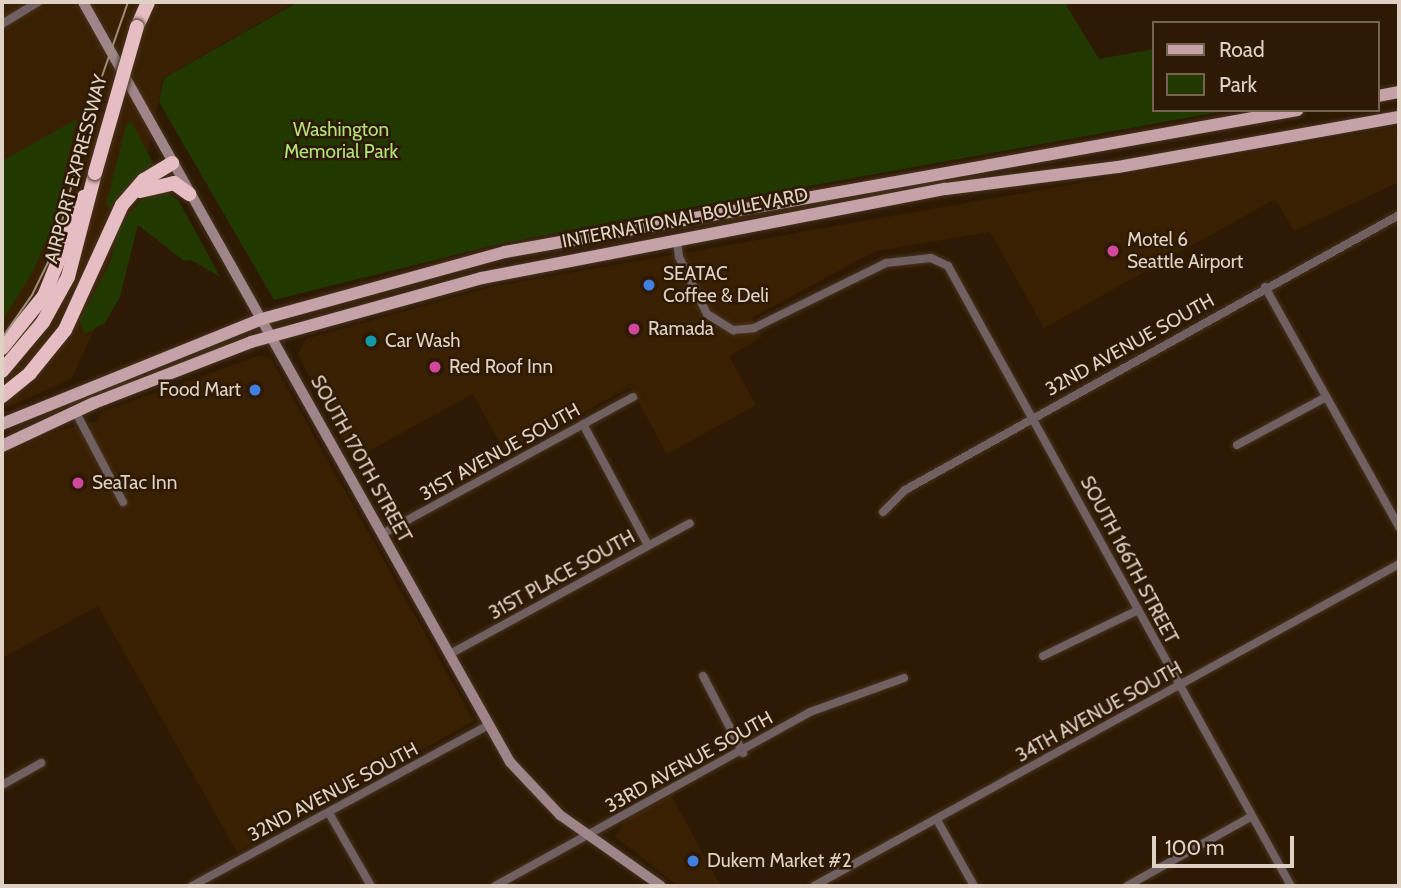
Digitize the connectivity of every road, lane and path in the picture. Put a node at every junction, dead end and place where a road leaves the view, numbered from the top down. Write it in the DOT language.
graph roads {
  1 [pos="38,2"];
  2 [pos="83,2"];
  3 [pos="148,2"];
  4 [pos="2,24"];
  5 [pos="1399,92"];
  6 [pos="1380,96"];
  7 [pos="1286,112"];
  8 [pos="1399,117"];
  9 [pos="172,163"];
  10 [pos="189,194"];
  11 [pos="127,199"];
  12 [pos="85,207"];
  13 [pos="714,215"];
  14 [pos="1399,215"];
  15 [pos="677,241"];
  16 [pos="1265,287"];
  17 [pos="262,319"];
  18 [pos="272,336"];
  19 [pos="2,348"];
  20 [pos="2,371"];
  21 [pos="2,396"];
  22 [pos="633,397"];
  23 [pos="1326,397"];
  24 [pos="75,411"];
  25 [pos="1035,417"];
  26 [pos="2,424"];
  27 [pos="583,424"];
  28 [pos="1237,445"];
  29 [pos="2,446"];
  30 [pos="123,502"];
  31 [pos="883,512"];
  32 [pos="690,523"];
  33 [pos="1399,527"];
  34 [pos="382,534"];
  35 [pos="648,545"];
  36 [pos="1399,564"];
  37 [pos="1138,610"];
  38 [pos="450,654"];
  39 [pos="1043,656"];
  40 [pos="703,676"];
  41 [pos="905,678"];
  42 [pos="1179,685"];
  43 [pos="489,726"];
  44 [pos="743,753"];
  45 [pos="41,763"];
  46 [pos="2,785"];
  47 [pos="329,813"];
  48 [pos="1252,816"];
  49 [pos="937,820"];
  50 [pos="589,835"];
  51 [pos="192,886"];
  52 [pos="371,886"];
  53 [pos="495,886"];
  54 [pos="661,886"];
  55 [pos="814,886"];
  56 [pos="974,886"];
  57 [pos="1127,886"];
  58 [pos="1291,886"];
  1 -- 4 [label="street"];
  2 -- 9 [label="street, SOUTH 170TH STREET"];
  3 -- 12 [label="highway, AIRPORT EXPRESSWAY, bridge"];
  5 -- 6 [label="main road"];
  7 -- 13 [label="main road, INTERNATIONAL BOULEVARD"];
  8 -- 15 [label="main road, INTERNATIONAL BOULEVARD"];
  9 -- 10 [label="street, SOUTH 170TH STREET"];
  9 -- 11 [label="highway"];
  10 -- 11 [label="highway"];
  10 -- 17 [label="street, SOUTH 170TH STREET"];
  11 -- 21 [label="highway"];
  12 -- 19 [label="highway"];
  12 -- 20 [label="highway, AIRPORT EXPRESSWAY"];
  13 -- 15 [label="main road"];
  13 -- 17 [label="main road, INTERNATIONAL BOULEVARD"];
  14 -- 16 [label="street, 32ND AVENUE SOUTH"];
  15 -- 18 [label="main road, INTERNATIONAL BOULEVARD"];
  15 -- 25 [label="street, SOUTH 166TH STREET"];
  16 -- 23 [label="street"];
  16 -- 25 [label="street, 32ND AVENUE SOUTH"];
  17 -- 18 [label="street, SOUTH 170TH STREET"];
  17 -- 26 [label="main road, INTERNATIONAL BOULEVARD"];
  18 -- 24 [label="main road, INTERNATIONAL BOULEVARD"];
  18 -- 34 [label="street, SOUTH 170TH STREET"];
  22 -- 27 [label="street, 31ST AVENUE SOUTH"];
  23 -- 28 [label="street"];
  23 -- 33 [label="street"];
  24 -- 29 [label="main road, INTERNATIONAL BOULEVARD"];
  24 -- 30 [label="street"];
  25 -- 31 [label="street, 32ND AVENUE SOUTH"];
  25 -- 37 [label="street, SOUTH 166TH STREET"];
  27 -- 34 [label="street, 31ST AVENUE SOUTH"];
  27 -- 35 [label="street"];
  32 -- 35 [label="street, 31ST PLACE SOUTH"];
  34 -- 38 [label="street, SOUTH 170TH STREET"];
  35 -- 38 [label="street, 31ST PLACE SOUTH"];
  36 -- 42 [label="street, 34TH AVENUE SOUTH"];
  37 -- 39 [label="street"];
  37 -- 42 [label="street, SOUTH 166TH STREET"];
  38 -- 43 [label="street, SOUTH 170TH STREET"];
  40 -- 44 [label="street"];
  41 -- 44 [label="street, 33RD AVENUE SOUTH"];
  42 -- 48 [label="street, SOUTH 166TH STREET"];
  42 -- 49 [label="street, 34TH AVENUE SOUTH"];
  43 -- 47 [label="street, 32ND AVENUE SOUTH"];
  43 -- 50 [label="street, SOUTH 170TH STREET"];
  44 -- 50 [label="street, 33RD AVENUE SOUTH"];
  45 -- 46 [label="street"];
  47 -- 51 [label="street, 32ND AVENUE SOUTH"];
  47 -- 52 [label="street"];
  48 -- 57 [label="street"];
  48 -- 58 [label="street, SOUTH 166TH STREET"];
  49 -- 55 [label="street, 34TH AVENUE SOUTH"];
  49 -- 56 [label="street"];
  50 -- 53 [label="street, 33RD AVENUE SOUTH"];
  50 -- 54 [label="street, SOUTH 170TH STREET"];
}
